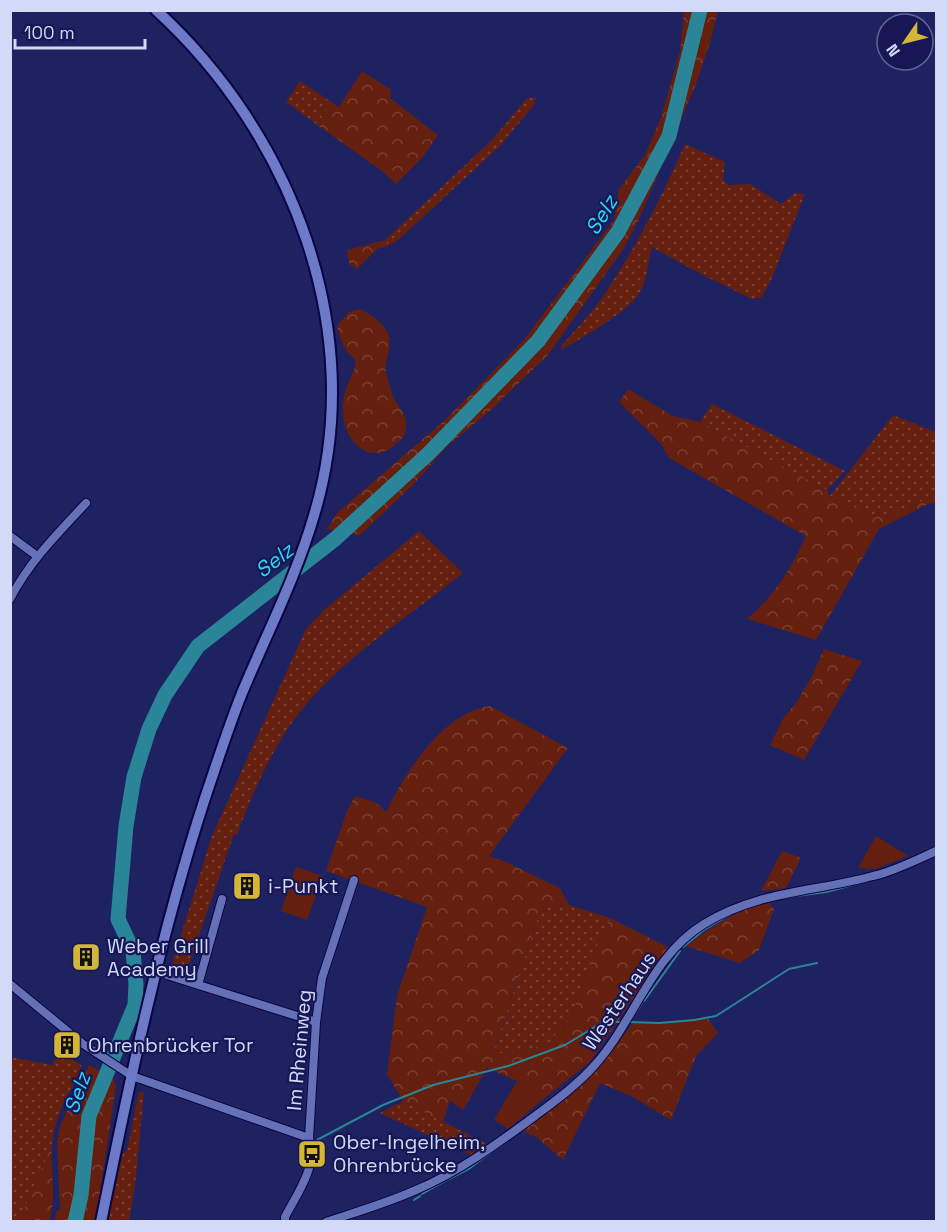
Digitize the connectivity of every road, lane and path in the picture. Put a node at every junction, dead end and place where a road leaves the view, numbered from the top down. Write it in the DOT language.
graph roads {
  1 [pos="156,10"];
  2 [pos="86,503"];
  3 [pos="10,536"];
  4 [pos="37,556"];
  5 [pos="10,599"];
  6 [pos="936,851"];
  7 [pos="354,880"];
  8 [pos="222,899"];
  9 [pos="167,975"];
  10 [pos="10,984"];
  11 [pos="198,985"];
  12 [pos="316,1022"];
  13 [pos="132,1076"];
  14 [pos="309,1137"];
  15 [pos="101,1221"];
  16 [pos="285,1221"];
  17 [pos="326,1221"];
  1 -- 13 [label="main road"];
  2 -- 4 [label="street"];
  3 -- 4 [label="street"];
  4 -- 5 [label="street"];
  6 -- 17 [label="street, Westerhaus"];
  7 -- 12 [label="street, Im Rheinweg"];
  8 -- 11 [label="street"];
  9 -- 11 [label="street"];
  10 -- 13 [label="street"];
  11 -- 12 [label="street"];
  12 -- 14 [label="street, Im Rheinweg"];
  13 -- 14 [label="street"];
  13 -- 15 [label="main road"];
  14 -- 16 [label="street, Im Rheinweg"];
}
